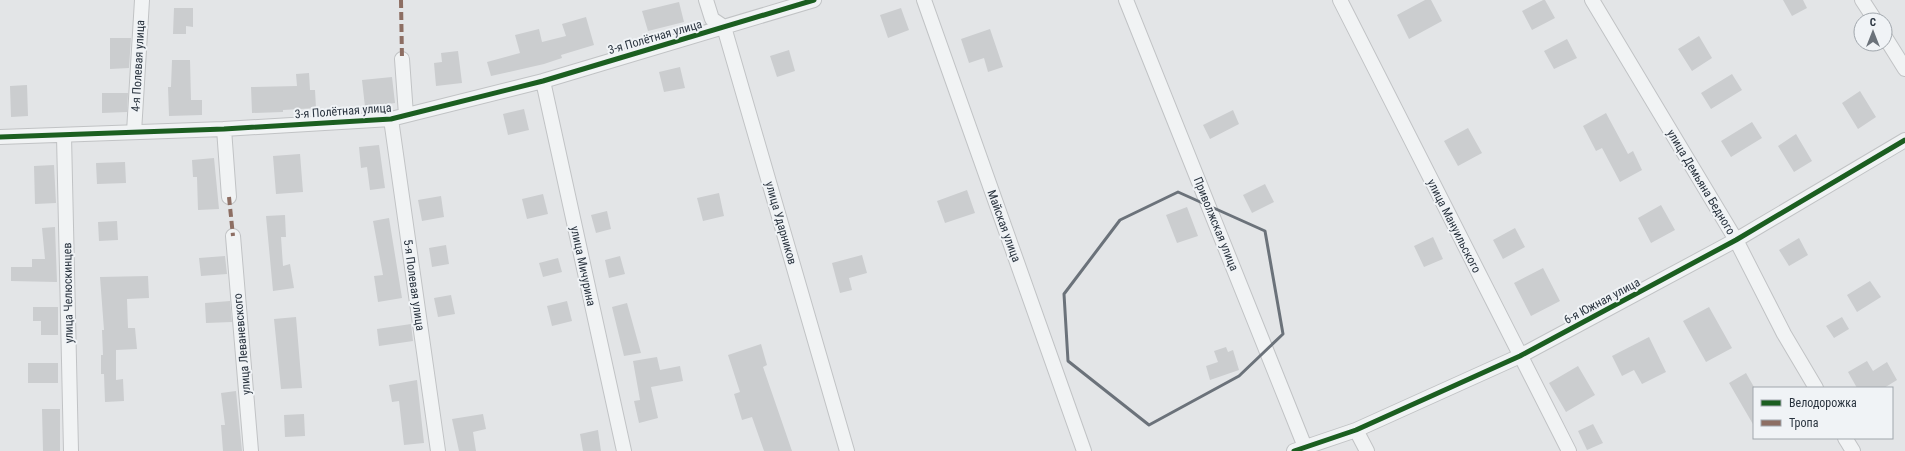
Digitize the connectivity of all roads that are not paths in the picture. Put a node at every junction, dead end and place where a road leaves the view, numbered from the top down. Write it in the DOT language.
graph roads {
  1 [pos="142,0"];
  2 [pos="706,0"];
  3 [pos="814,0"];
  4 [pos="924,0"];
  5 [pos="1126,0"];
  6 [pos="1340,0"];
  7 [pos="1592,0"];
  8 [pos="1862,0"];
  9 [pos="1870,12"];
  10 [pos="724,27"];
  11 [pos="1893,50"];
  12 [pos="402,59"];
  13 [pos="1905,69"];
  14 [pos="543,81"];
  15 [pos="406,115"];
  16 [pos="391,119"];
  17 [pos="224,129"];
  18 [pos="134,132"];
  19 [pos="64,136"];
  20 [pos="0,137"];
  21 [pos="1905,140"];
  22 [pos="229,197"];
  23 [pos="232,236"];
  24 [pos="1736,240"];
  25 [pos="1520,356"];
  26 [pos="1815,387"];
  27 [pos="1356,430"];
  28 [pos="1846,439"];
  29 [pos="1300,449"];
  30 [pos="71,451"];
  31 [pos="251,451"];
  32 [pos="438,451"];
  33 [pos="624,451"];
  34 [pos="847,451"];
  35 [pos="1084,451"];
  36 [pos="1367,451"];
  37 [pos="1569,451"];
  38 [pos="1853,451"];
  1 -- 18 [label="street, 4-я Полевая улица"];
  2 -- 10 [label="street, улица Ударников"];
  3 -- 10 [label="street, 3-я Полётная улица"];
  4 -- 35 [label="street, Майская улица"];
  5 -- 29 [label="street, Приволжская улица"];
  6 -- 25 [label="street, улица Мануильского"];
  7 -- 24 [label="street, улица Демьяна Бедного"];
  8 -- 9 [label="street"];
  10 -- 14 [label="street, 3-я Полётная улица"];
  10 -- 34 [label="street, улица Ударников"];
  11 -- 13 [label="street"];
  12 -- 15 [label="street"];
  14 -- 15 [label="street, 3-я Полётная улица"];
  14 -- 33 [label="street, улица Мичурина"];
  15 -- 16 [label="street, 3-я Полётная улица"];
  16 -- 17 [label="street, 3-я Полётная улица"];
  16 -- 32 [label="street, 5-я Полевая улица"];
  17 -- 18 [label="street, 3-я Полётная улица"];
  17 -- 22 [label="street"];
  18 -- 19 [label="street, 3-я Полётная улица"];
  19 -- 20 [label="street, 3-я Полётная улица"];
  19 -- 30 [label="street, улица Челюскинцев"];
  21 -- 24 [label="street, 6-я Южная улица"];
  23 -- 31 [label="street, улица Леваневского"];
  24 -- 25 [label="street, 6-я Южная улица"];
  24 -- 26 [label="street, улица Демьяна Бедного"];
  25 -- 27 [label="street, 6-я Южная улица"];
  25 -- 37 [label="street, улица Мануильского"];
  27 -- 29 [label="street, 6-я Южная улица"];
  27 -- 36 [label="street"];
  28 -- 38 [label="street"];
}
